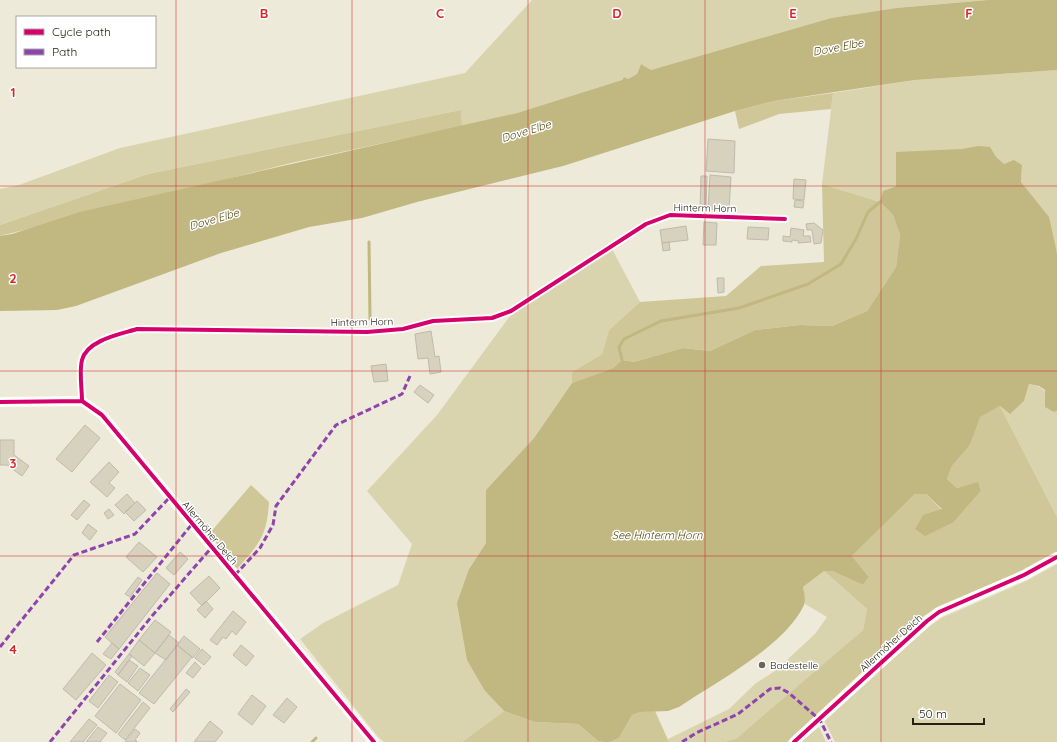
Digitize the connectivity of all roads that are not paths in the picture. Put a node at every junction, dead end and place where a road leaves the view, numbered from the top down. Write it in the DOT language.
graph roads {
  1 [pos="785,219"];
  2 [pos="82,401"];
  3 [pos="0,402"];
  4 [pos="1057,557"];
  5 [pos="374,742"];
  6 [pos="794,742"];
  1 -- 2 [label="street, Hinterm Horn"];
  2 -- 3 [label="street"];
  2 -- 5 [label="street, Allermöher Deich"];
  4 -- 6 [label="street, Allermöher Deich"];
}
